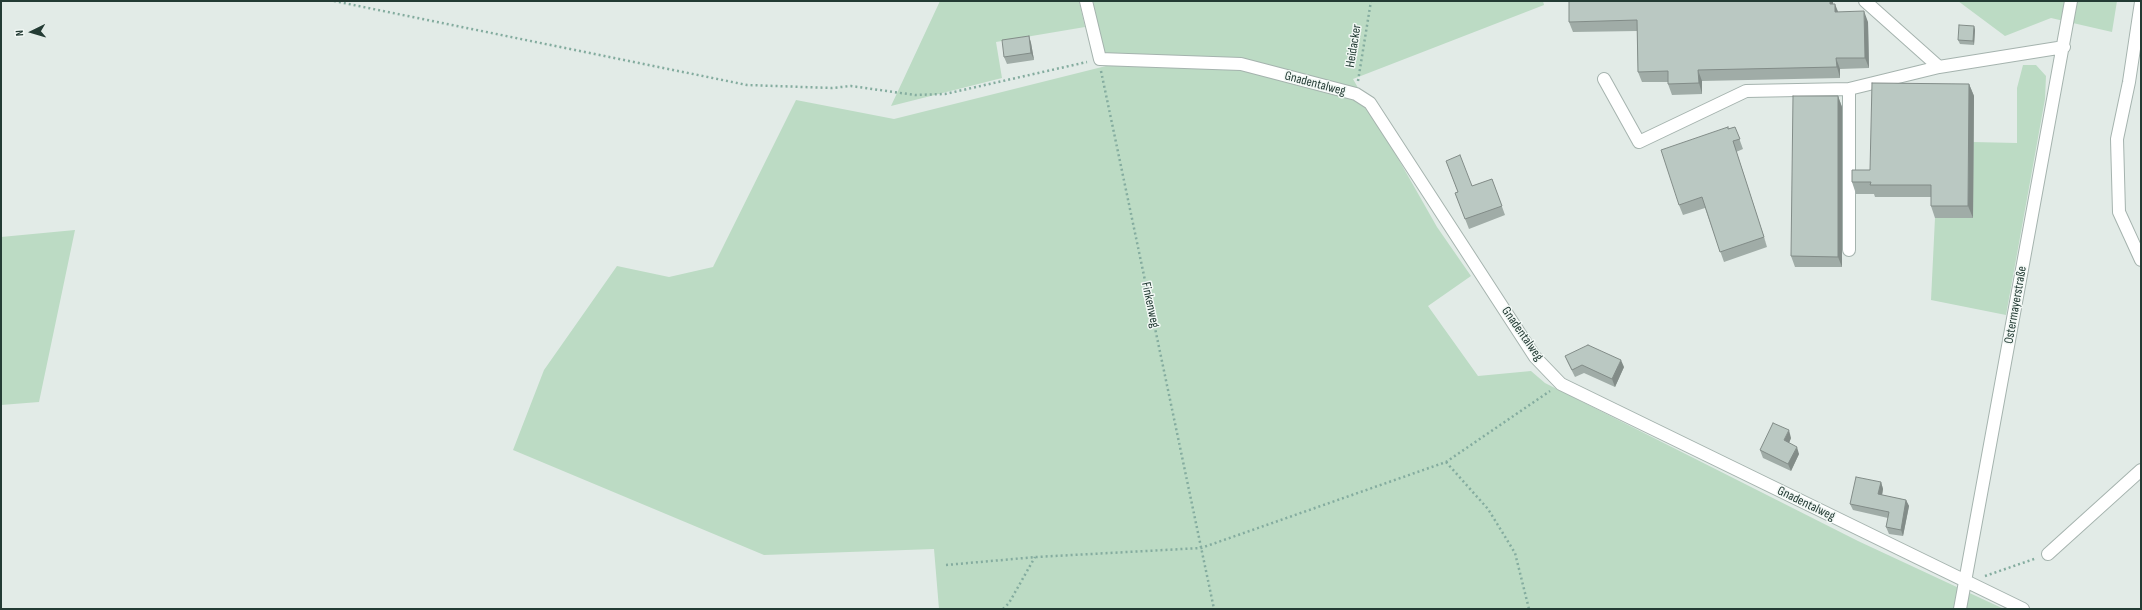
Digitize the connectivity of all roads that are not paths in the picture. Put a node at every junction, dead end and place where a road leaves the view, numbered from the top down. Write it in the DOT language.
graph roads {
  1 [pos="1086,1"];
  2 [pos="1865,1"];
  3 [pos="2072,1"];
  4 [pos="2141,2"];
  5 [pos="2064,47"];
  6 [pos="1939,67"];
  7 [pos="1604,79"];
  8 [pos="1849,89"];
  9 [pos="1849,250"];
  10 [pos="2141,260"];
  11 [pos="2141,470"];
  12 [pos="2048,554"];
  13 [pos="1965,581"];
  14 [pos="1960,609"];
  15 [pos="2023,609"];
  1 -- 13 [label="street, Gnadentalweg"];
  2 -- 6 [label="street"];
  3 -- 5 [label="street, Ostermayerstraße"];
  4 -- 10 [label="street"];
  5 -- 6 [label="street"];
  5 -- 13 [label="street, Ostermayerstraße"];
  6 -- 8 [label="street"];
  7 -- 8 [label="street"];
  8 -- 9 [label="street"];
  11 -- 12 [label="street"];
  13 -- 14 [label="street, Ostermayerstraße"];
  13 -- 15 [label="street, Gnadentalweg"];
}
